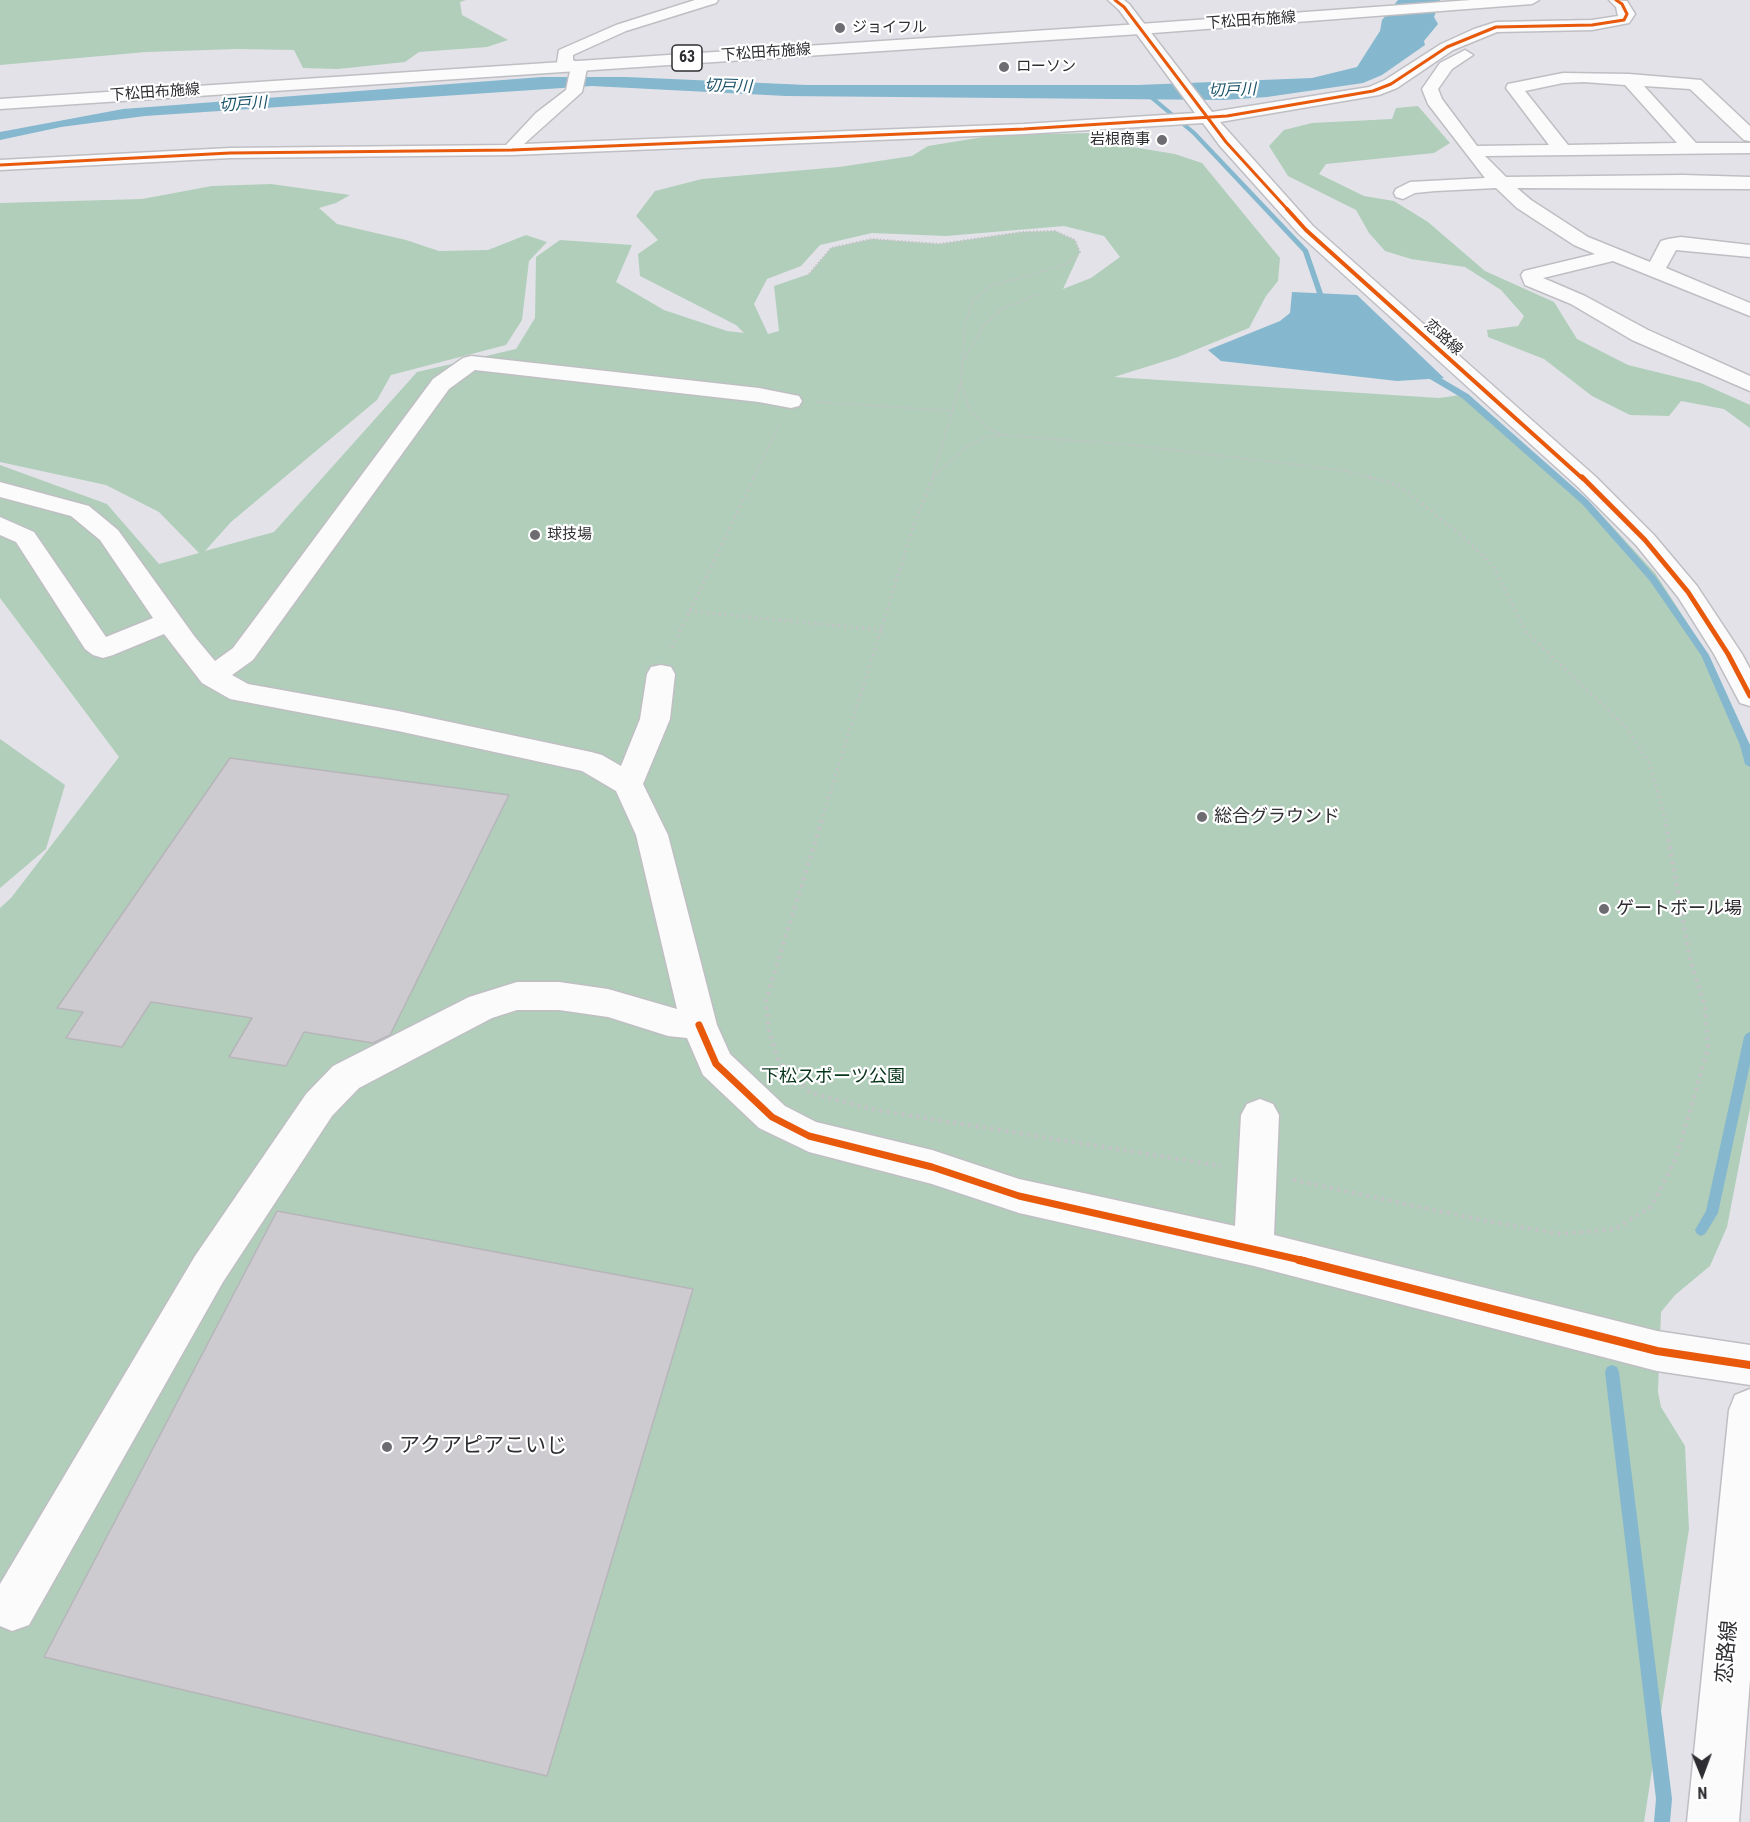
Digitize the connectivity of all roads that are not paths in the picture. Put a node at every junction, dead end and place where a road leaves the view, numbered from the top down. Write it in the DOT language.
graph roads {
  1 [pos="711,0"];
  2 [pos="1115,0"];
  3 [pos="1532,0"];
  4 [pos="1616,0"];
  5 [pos="1496,27"];
  6 [pos="1140,29"];
  7 [pos="576,77"];
  8 [pos="1629,79"];
  9 [pos="0,104"];
  10 [pos="1203,111"];
  11 [pos="1750,136"];
  12 [pos="1691,148"];
  13 [pos="1750,148"];
  14 [pos="1562,149"];
  15 [pos="512,150"];
  16 [pos="1472,151"];
  17 [pos="0,165"];
  18 [pos="1501,183"];
  19 [pos="1750,183"];
  20 [pos="1402,193"];
  21 [pos="1750,251"];
  22 [pos="1615,255"];
  23 [pos="1651,270"];
  24 [pos="1750,310"];
  25 [pos="1750,384"];
  26 [pos="791,400"];
  27 [pos="0,489"];
  28 [pos="0,525"];
  29 [pos="170,621"];
  30 [pos="661,674"];
  31 [pos="212,676"];
  32 [pos="1750,696"];
  33 [pos="628,784"];
  34 [pos="699,1025"];
  35 [pos="1260,1115"];
  36 [pos="1254,1248"];
  37 [pos="1750,1365"];
  38 [pos="1750,1410"];
  39 [pos="12,1608"];
  40 [pos="1713,1822"];
  1 -- 7 [label="street"];
  2 -- 6 [label="street, 恋路線"];
  3 -- 6 [label="street, 下松田布施線 / 63"];
  4 -- 5 [label="street"];
  5 -- 10 [label="street"];
  5 -- 16 [label="street"];
  6 -- 7 [label="street, 下松田布施線 / 63"];
  6 -- 10 [label="street, 恋路線"];
  7 -- 9 [label="street, 下松田布施線 / 63"];
  7 -- 15 [label="street"];
  8 -- 11 [label="street"];
  8 -- 12 [label="street"];
  8 -- 14 [label="street"];
  10 -- 15 [label="street"];
  10 -- 32 [label="street, 恋路線"];
  12 -- 13 [label="street"];
  12 -- 14 [label="street"];
  14 -- 16 [label="street"];
  15 -- 17 [label="street"];
  16 -- 18 [label="street"];
  18 -- 19 [label="street"];
  18 -- 20 [label="street"];
  18 -- 22 [label="street"];
  21 -- 23 [label="street"];
  22 -- 23 [label="street"];
  22 -- 25 [label="street"];
  23 -- 24 [label="street"];
  26 -- 31 [label="street"];
  27 -- 29 [label="street"];
  28 -- 29 [label="street"];
  29 -- 31 [label="street"];
  30 -- 33 [label="street"];
  31 -- 33 [label="street"];
  33 -- 34 [label="street"];
  34 -- 36 [label="street"];
  34 -- 39 [label="street"];
  35 -- 36 [label="street"];
  36 -- 37 [label="street"];
  38 -- 40 [label="street, 恋路線"];
}
